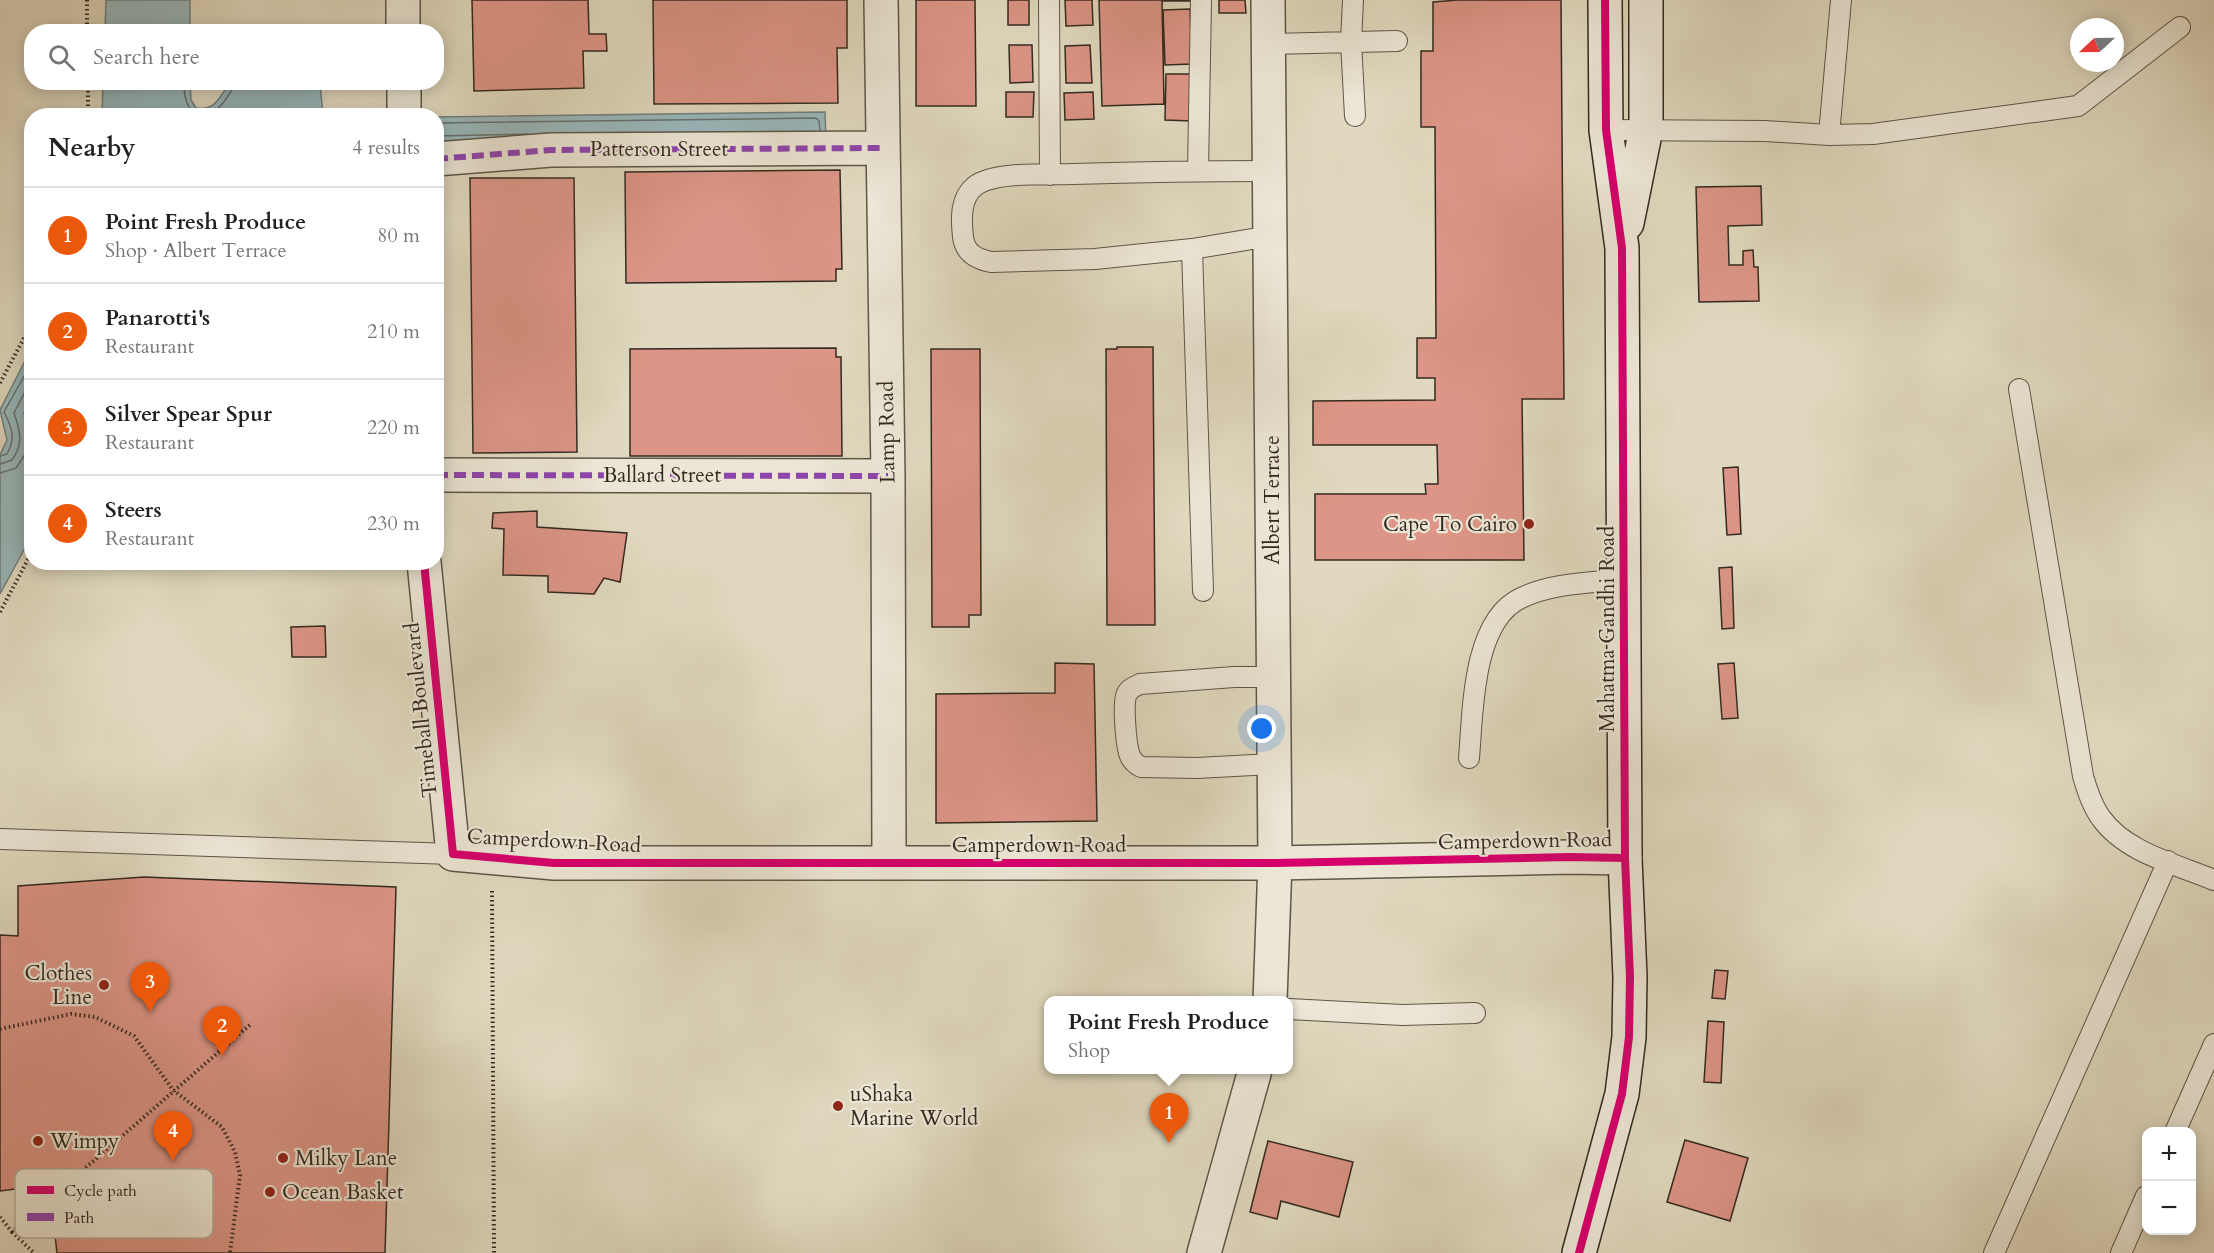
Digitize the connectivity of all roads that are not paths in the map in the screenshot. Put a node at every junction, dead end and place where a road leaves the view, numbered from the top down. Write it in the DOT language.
graph roads {
  1 [pos="403,0"];
  2 [pos="881,0"];
  3 [pos="1049,0"];
  4 [pos="1201,0"];
  5 [pos="1268,0"];
  6 [pos="1353,0"];
  7 [pos="1605,0"];
  8 [pos="1646,0"];
  9 [pos="1841,0"];
  10 [pos="403,24"];
  11 [pos="2180,27"];
  12 [pos="1397,41"];
  13 [pos="1351,42"];
  14 [pos="1269,44"];
  15 [pos="1355,116"];
  16 [pos="1646,129"];
  17 [pos="1606,130"];
  18 [pos="1829,135"];
  19 [pos="882,148"];
  20 [pos="444,158"];
  21 [pos="1198,171"];
  22 [pos="1269,171"];
  23 [pos="1050,175"];
  24 [pos="1270,236"];
  25 [pos="1622,248"];
  26 [pos="1192,249"];
  27 [pos="2019,389"];
  28 [pos="444,475"];
  29 [pos="888,476"];
  30 [pos="425,570"];
  31 [pos="1624,579"];
  32 [pos="1203,591"];
  33 [pos="1274,677"];
  34 [pos="1470,758"];
  35 [pos="1274,764"];
  36 [pos="0,839"];
  37 [pos="453,854"];
  38 [pos="1626,858"];
  39 [pos="2168,861"];
  40 [pos="889,863"];
  41 [pos="1275,863"];
  42 [pos="2214,880"];
  43 [pos="1270,996"];
  44 [pos="1293,1009"];
  45 [pos="1475,1013"];
  46 [pos="2214,1044"];
  47 [pos="1254,1074"];
  48 [pos="2177,1127"];
  49 [pos="2142,1205"];
  50 [pos="1204,1253"];
  51 [pos="1579,1253"];
  52 [pos="1994,1253"];
  53 [pos="2121,1253"];
  1 -- 10 [label="street"];
  2 -- 19 [label="street, Lamp Road"];
  3 -- 23 [label="lane"];
  4 -- 21 [label="lane"];
  5 -- 14 [label="street, Albert Terrace"];
  6 -- 13 [label="lane"];
  7 -- 17 [label="street, Mahatma Gandhi Road"];
  8 -- 16 [label="street, Mahatma Gandhi Road"];
  9 -- 18 [label="lane"];
  11 -- 18 [label="lane"];
  12 -- 13 [label="lane"];
  13 -- 14 [label="lane"];
  13 -- 15 [label="lane"];
  14 -- 22 [label="street, Albert Terrace"];
  16 -- 17 [label="lane"];
  16 -- 18 [label="lane"];
  16 -- 25 [label="street, Mahatma Gandhi Road"];
  17 -- 25 [label="street, Mahatma Gandhi Road"];
  19 -- 20 [label="street, Patterson Street"];
  19 -- 29 [label="street, Lamp Road"];
  21 -- 22 [label="lane"];
  21 -- 23 [label="lane"];
  22 -- 24 [label="street, Albert Terrace"];
  23 -- 26 [label="lane"];
  24 -- 26 [label="lane"];
  24 -- 33 [label="street, Albert Terrace"];
  25 -- 31 [label="street, Mahatma Gandhi Road"];
  26 -- 32 [label="lane"];
  27 -- 39 [label="lane"];
  28 -- 29 [label="street, Ballard Street"];
  29 -- 40 [label="street, Lamp Road"];
  30 -- 37 [label="street, Timeball Boulevard"];
  31 -- 34 [label="lane"];
  31 -- 38 [label="street, Mahatma Gandhi Road"];
  33 -- 35 [label="street, Albert Terrace"];
  33 -- 35 [label="lane"];
  35 -- 41 [label="street, Albert Terrace"];
  36 -- 37 [label="lane, Camperdown Road"];
  37 -- 40 [label="street, Camperdown Road"];
  38 -- 41 [label="street, Camperdown Road"];
  38 -- 51 [label="street, Mahatma Gandhi Road"];
  39 -- 42 [label="lane"];
  39 -- 52 [label="lane"];
  40 -- 41 [label="street, Camperdown Road"];
  41 -- 43 [label="street, Albert Terrace"];
  44 -- 45 [label="lane"];
  46 -- 48 [label="lane"];
  47 -- 50 [label="street"];
  49 -- 53 [label="lane"];
}
